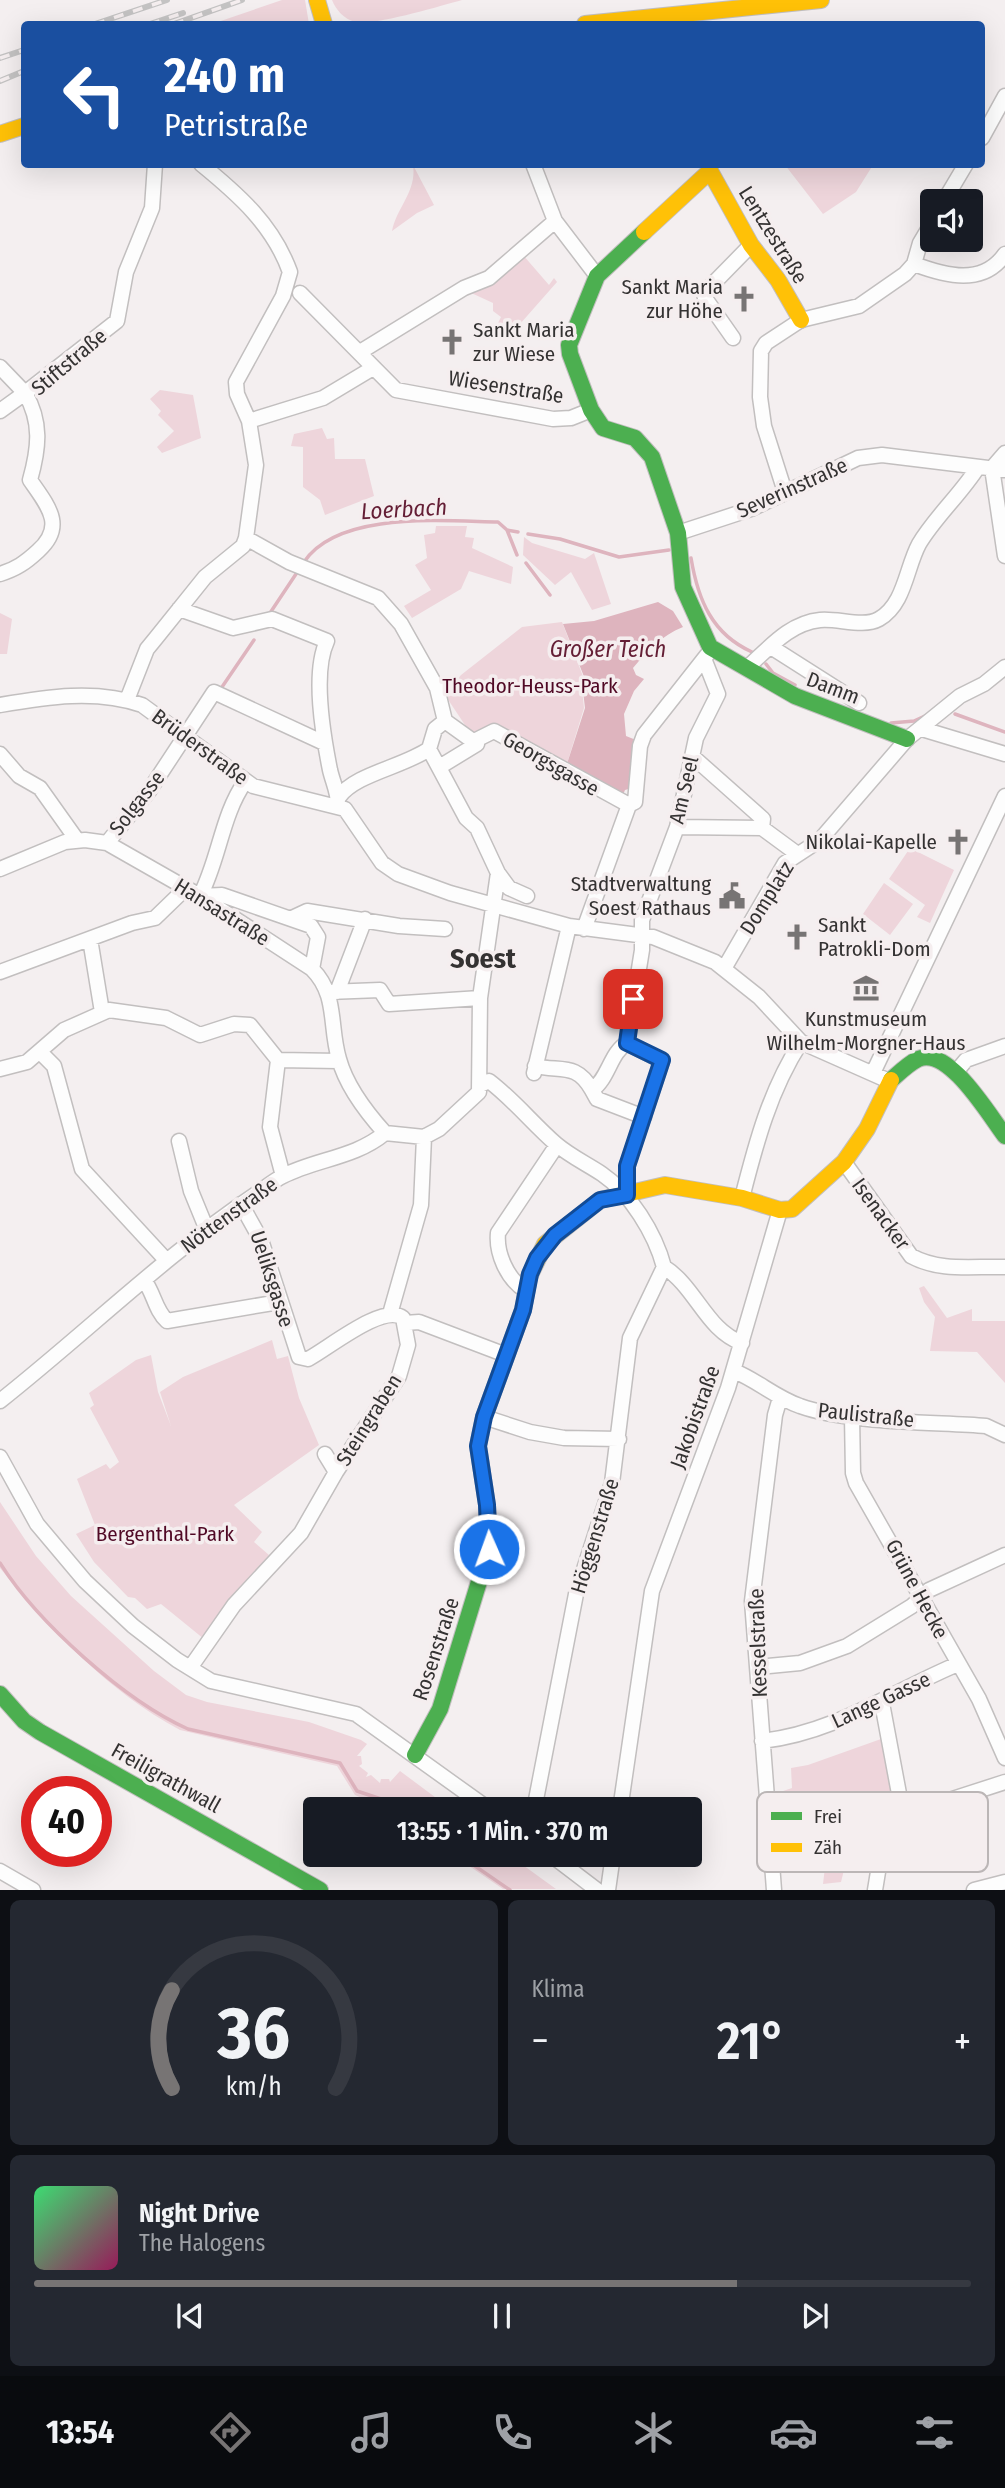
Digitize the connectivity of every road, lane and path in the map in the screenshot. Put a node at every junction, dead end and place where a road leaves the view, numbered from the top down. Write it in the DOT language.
graph roads {
  1 [pos="317,0"];
  2 [pos="821,0"];
  3 [pos="323,21"];
  4 [pos="614,21"];
  5 [pos="1005,96"];
  6 [pos="1000,116"];
  7 [pos="21,127"];
  8 [pos="0,134"];
  9 [pos="985,134"];
  10 [pos="155,168"];
  11 [pos="206,168"];
  12 [pos="535,168"];
  13 [pos="964,168"];
  14 [pos="951,189"];
  15 [pos="555,221"];
  16 [pos="920,243"];
  17 [pos="751,244"];
  18 [pos="1005,254"];
  19 [pos="914,264"];
  20 [pos="597,276"];
  21 [pos="300,293"];
  22 [pos="801,320"];
  23 [pos="733,338"];
  24 [pos="360,352"];
  25 [pos="0,367"];
  26 [pos="373,368"];
  27 [pos="26,393"];
  28 [pos="591,410"];
  29 [pos="0,411"];
  30 [pos="249,421"];
  31 [pos="1005,453"];
  32 [pos="992,468"];
  33 [pos="785,492"];
  34 [pos="678,533"];
  35 [pos="246,538"];
  36 [pos="1005,556"];
  37 [pos="0,574"];
  38 [pos="179,609"];
  39 [pos="771,647"];
  40 [pos="707,654"];
  41 [pos="749,666"];
  42 [pos="1005,667"];
  43 [pos="127,699"];
  44 [pos="859,704"];
  45 [pos="0,705"];
  46 [pos="445,721"];
  47 [pos="922,729"];
  48 [pos="186,737"];
  49 [pos="907,739"];
  50 [pos="474,741"];
  51 [pos="324,743"];
  52 [pos="429,749"];
  53 [pos="0,754"];
  54 [pos="1005,754"];
  55 [pos="692,756"];
  56 [pos="441,766"];
  57 [pos="246,782"];
  58 [pos="1005,796"];
  59 [pos="339,802"];
  60 [pos="629,805"];
  61 [pos="677,827"];
  62 [pos="762,828"];
  63 [pos="77,840"];
  64 [pos="107,843"];
  65 [pos="796,853"];
  66 [pos="0,869"];
  67 [pos="498,873"];
  68 [pos="185,890"];
  69 [pos="200,896"];
  70 [pos="527,896"];
  71 [pos="494,906"];
  72 [pos="292,918"];
  73 [pos="365,919"];
  74 [pos="569,926"];
  75 [pos="445,929"];
  76 [pos="584,929"];
  77 [pos="643,936"];
  78 [pos="90,939"];
  79 [pos="725,967"];
  80 [pos="312,968"];
  81 [pos="0,972"];
  82 [pos="333,996"];
  83 [pos="480,998"];
  84 [pos="102,1012"];
  85 [pos="801,1042"];
  86 [pos="627,1043"];
  87 [pos="1005,1046"];
  88 [pos="41,1053"];
  89 [pos="278,1060"];
  90 [pos="339,1061"];
  91 [pos="0,1069"];
  92 [pos="956,1072"];
  93 [pos="873,1073"];
  94 [pos="889,1081"];
  95 [pos="480,1085"];
  96 [pos="592,1090"];
  97 [pos="644,1117"];
  98 [pos="385,1133"];
  99 [pos="1005,1136"];
  100 [pos="424,1137"];
  101 [pos="178,1141"];
  102 [pos="557,1145"];
  103 [pos="844,1163"];
  104 [pos="283,1176"];
  105 [pos="627,1195"];
  106 [pos="742,1198"];
  107 [pos="241,1204"];
  108 [pos="780,1210"];
  109 [pos="207,1230"];
  110 [pos="166,1260"];
  111 [pos="664,1267"];
  112 [pos="1005,1267"];
  113 [pos="144,1280"];
  114 [pos="525,1290"];
  115 [pos="279,1302"];
  116 [pos="390,1314"];
  117 [pos="405,1323"];
  118 [pos="742,1343"];
  119 [pos="506,1354"];
  120 [pos="734,1371"];
  121 [pos="780,1398"];
  122 [pos="0,1401"];
  123 [pos="852,1416"];
  124 [pos="484,1417"];
  125 [pos="1005,1435"];
  126 [pos="619,1439"];
  127 [pos="325,1454"];
  128 [pos="0,1457"];
  129 [pos="336,1472"];
  130 [pos="1005,1555"];
  131 [pos="920,1598"];
  132 [pos="958,1664"];
  133 [pos="758,1667"];
  134 [pos="190,1668"];
  135 [pos="0,1693"];
  136 [pos="883,1703"];
  137 [pos="762,1741"];
  138 [pos="415,1755"];
  139 [pos="1005,1758"];
  140 [pos="1005,1782"];
  141 [pos="766,1792"];
  142 [pos="899,1792"];
  143 [pos="974,1792"];
  144 [pos="472,1797"];
  145 [pos="537,1797"];
  146 [pos="622,1797"];
  147 [pos="567,1867"];
  148 [pos="612,1867"];
  149 [pos="0,1871"];
  150 [pos="1005,1882"];
  151 [pos="33,1889"];
  152 [pos="320,1889"];
  153 [pos="597,1889"];
  154 [pos="608,1889"];
  155 [pos="974,1889"];
  1 -- 3 [label="street"];
  2 -- 4 [label="street"];
  5 -- 6 [label="street"];
  6 -- 9 [label="street"];
  7 -- 8 [label="street"];
  10 -- 27 [label="street, Stiftstraße"];
  11 -- 30 [label="street"];
  12 -- 15 [label="street"];
  13 -- 14 [label="street"];
  15 -- 20 [label="street"];
  15 -- 24 [label="street"];
  16 -- 19 [label="street"];
  17 -- 20 [label="street, Lentzestraße"];
  17 -- 22 [label="street, Lentzestraße"];
  17 -- 23 [label="street"];
  18 -- 19 [label="street"];
  19 -- 22 [label="street"];
  20 -- 28 [label="street"];
  21 -- 24 [label="street, Wiesenstraße"];
  22 -- 33 [label="street"];
  24 -- 26 [label="street, Wiesenstraße"];
  25 -- 27 [label="street"];
  26 -- 28 [label="street, Wiesenstraße"];
  26 -- 30 [label="street"];
  27 -- 29 [label="street"];
  27 -- 37 [label="street, Stiftstraße"];
  28 -- 34 [label="street, Wiesenstraße"];
  30 -- 35 [label="street"];
  31 -- 32 [label="street"];
  32 -- 33 [label="street, Severinstraße"];
  32 -- 36 [label="street"];
  32 -- 39 [label="street"];
  33 -- 34 [label="street, Severinstraße"];
  34 -- 40 [label="street, Wiesenstraße"];
  35 -- 38 [label="street"];
  35 -- 46 [label="street"];
  38 -- 43 [label="street"];
  38 -- 51 [label="street"];
  39 -- 41 [label="street"];
  39 -- 44 [label="street"];
  40 -- 41 [label="street"];
  40 -- 55 [label="street, Am Seel"];
  40 -- 60 [label="street"];
  41 -- 49 [label="street, Damm"];
  42 -- 47 [label="street"];
  43 -- 45 [label="street, Brüderstraße"];
  43 -- 48 [label="street, Brüderstraße"];
  46 -- 50 [label="street"];
  46 -- 52 [label="street"];
  47 -- 49 [label="street"];
  47 -- 54 [label="street"];
  48 -- 51 [label="street, Solgasse"];
  48 -- 57 [label="street, Brüderstraße"];
  48 -- 64 [label="street, Solgasse"];
  49 -- 65 [label="street, Domplatz"];
  50 -- 56 [label="street"];
  50 -- 60 [label="street, Georgsgasse"];
  51 -- 59 [label="street"];
  52 -- 56 [label="street"];
  52 -- 59 [label="street"];
  53 -- 63 [label="street"];
  55 -- 61 [label="street, Am Seel"];
  55 -- 62 [label="street"];
  56 -- 67 [label="street"];
  57 -- 59 [label="street, Brüderstraße"];
  57 -- 69 [label="street"];
  58 -- 93 [label="street"];
  59 -- 71 [label="street"];
  60 -- 76 [label="street"];
  61 -- 62 [label="street"];
  61 -- 77 [label="street, Am Seel"];
  62 -- 65 [label="street"];
  63 -- 64 [label="street"];
  63 -- 66 [label="street"];
  64 -- 68 [label="street, Hansastraße"];
  65 -- 79 [label="street, Domplatz"];
  67 -- 70 [label="street"];
  67 -- 71 [label="street"];
  68 -- 69 [label="street, Hansastraße"];
  68 -- 78 [label="street"];
  69 -- 72 [label="street"];
  69 -- 80 [label="street, Hansastraße"];
  71 -- 74 [label="street"];
  71 -- 83 [label="street"];
  72 -- 73 [label="street"];
  72 -- 80 [label="street"];
  73 -- 75 [label="street"];
  73 -- 82 [label="street"];
  74 -- 76 [label="street"];
  74 -- 96 [label="street"];
  76 -- 77 [label="street"];
  77 -- 79 [label="street"];
  77 -- 86 [label="street, Am Seel"];
  78 -- 81 [label="street"];
  78 -- 84 [label="street"];
  79 -- 85 [label="street"];
  80 -- 82 [label="street, Hansastraße"];
  82 -- 83 [label="street"];
  82 -- 90 [label="street"];
  83 -- 95 [label="street"];
  84 -- 88 [label="street"];
  84 -- 89 [label="street"];
  85 -- 93 [label="street"];
  85 -- 106 [label="street"];
  86 -- 96 [label="street"];
  86 -- 97 [label="street"];
  87 -- 92 [label="street"];
  88 -- 91 [label="street"];
  88 -- 110 [label="street"];
  89 -- 90 [label="street"];
  89 -- 104 [label="street"];
  90 -- 98 [label="street"];
  92 -- 94 [label="street"];
  92 -- 99 [label="street"];
  93 -- 94 [label="street"];
  94 -- 103 [label="street"];
  95 -- 100 [label="street"];
  95 -- 102 [label="street"];
  96 -- 97 [label="street"];
  97 -- 105 [label="street"];
  98 -- 100 [label="street"];
  98 -- 104 [label="street, Nöttenstraße"];
  100 -- 116 [label="street"];
  101 -- 109 [label="street"];
  102 -- 105 [label="street"];
  102 -- 114 [label="street"];
  103 -- 108 [label="street"];
  103 -- 112 [label="street, Isenacker"];
  104 -- 107 [label="street, Nöttenstraße"];
  105 -- 106 [label="street, Rosenstraße"];
  105 -- 111 [label="street"];
  105 -- 114 [label="street, Rosenstraße"];
  106 -- 108 [label="street, Rosenstraße"];
  107 -- 109 [label="street, Nöttenstraße"];
  107 -- 115 [label="street, Ueliksgasse"];
  108 -- 118 [label="street, Jakobistraße"];
  109 -- 110 [label="street, Nöttenstraße"];
  110 -- 113 [label="street, Nöttenstraße"];
  111 -- 118 [label="street"];
  111 -- 126 [label="street, Höggenstraße"];
  113 -- 115 [label="street"];
  113 -- 122 [label="street, Nöttenstraße"];
  114 -- 119 [label="street, Rosenstraße"];
  115 -- 116 [label="street, Ueliksgasse"];
  116 -- 117 [label="street"];
  117 -- 119 [label="street"];
  117 -- 129 [label="street, Steingraben"];
  118 -- 120 [label="street, Jakobistraße"];
  119 -- 124 [label="street, Rosenstraße"];
  120 -- 121 [label="street, Paulistraße"];
  120 -- 146 [label="street, Jakobistraße"];
  121 -- 123 [label="street, Paulistraße"];
  121 -- 133 [label="street, Kesselstraße"];
  123 -- 125 [label="street, Paulistraße"];
  123 -- 131 [label="street, Grüne Hecke"];
  124 -- 126 [label="street"];
  124 -- 138 [label="street, Rosenstraße"];
  126 -- 145 [label="street, Höggenstraße"];
  127 -- 129 [label="street"];
  128 -- 134 [label="street"];
  129 -- 134 [label="street, Steingraben"];
  130 -- 131 [label="street"];
  131 -- 132 [label="street, Grüne Hecke"];
  131 -- 133 [label="street"];
  132 -- 136 [label="street, Lange Gasse"];
  132 -- 139 [label="street, Grüne Hecke"];
  133 -- 137 [label="street, Kesselstraße"];
  134 -- 138 [label="street"];
  135 -- 152 [label="street, Freiligrathwall"];
  136 -- 137 [label="street, Lange Gasse"];
  136 -- 142 [label="street"];
  137 -- 141 [label="street, Kesselstraße"];
  138 -- 144 [label="street"];
  140 -- 143 [label="street"];
  147 -- 153 [label="street"];
  148 -- 154 [label="street"];
  149 -- 151 [label="street"];
  150 -- 155 [label="street"];
}
